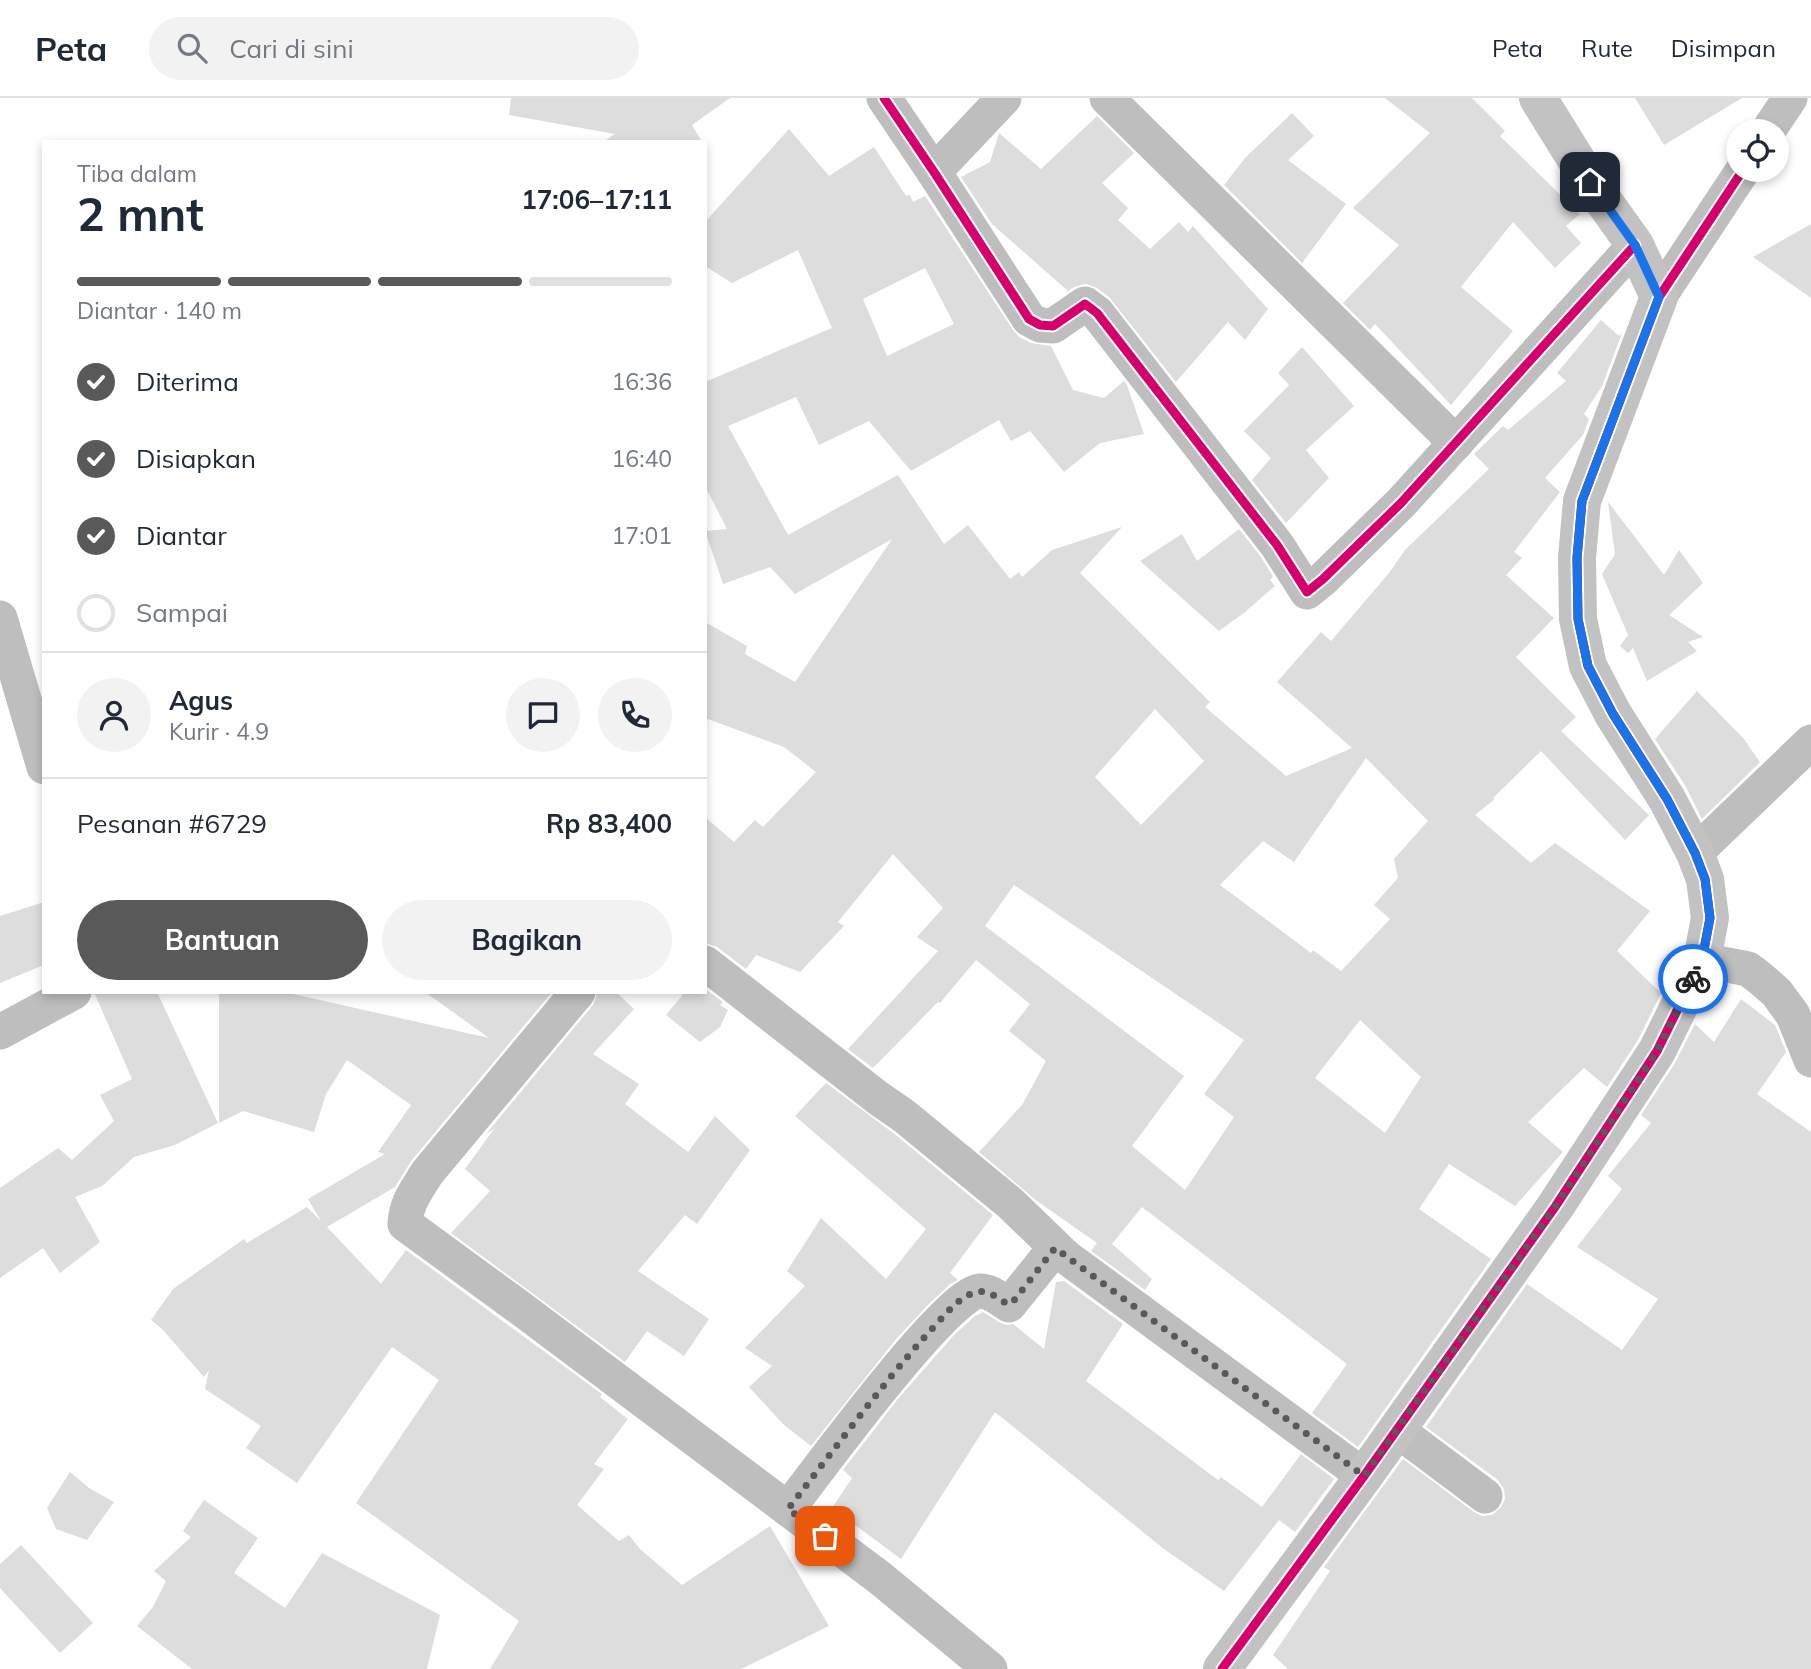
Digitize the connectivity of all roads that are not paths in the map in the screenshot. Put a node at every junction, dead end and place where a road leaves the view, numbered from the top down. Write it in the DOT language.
graph roads {
  1 [pos="884,98"];
  2 [pos="1004,98"];
  3 [pos="1107,98"];
  4 [pos="1538,98"];
  5 [pos="1790,98"];
  6 [pos="1776,119"];
  7 [pos="934,172"];
  8 [pos="1735,182"];
  9 [pos="1635,245"];
  10 [pos="1659,297"];
  11 [pos="1456,443"];
  12 [pos="0,618"];
  13 [pos="1811,741"];
  14 [pos="42,757"];
  15 [pos="1695,853"];
  16 [pos="1702,960"];
  17 [pos="707,965"];
  18 [pos="70,994"];
  19 [pos="576,994"];
  20 [pos="0,1032"];
  21 [pos="1811,1060"];
  22 [pos="1055,1248"];
  23 [pos="1397,1430"];
  24 [pos="1364,1476"];
  25 [pos="1485,1496"];
  26 [pos="788,1509"];
  27 [pos="990,1669"];
  28 [pos="1222,1669"];
  1 -- 7 [label="street"];
  2 -- 7 [label="street"];
  3 -- 11 [label="street"];
  4 -- 9 [label="street"];
  5 -- 6 [label="street"];
  7 -- 11 [label="street"];
  8 -- 10 [label="street"];
  9 -- 10 [label="street"];
  9 -- 11 [label="street"];
  10 -- 15 [label="street"];
  12 -- 14 [label="street"];
  13 -- 15 [label="street"];
  15 -- 16 [label="street"];
  16 -- 21 [label="street"];
  16 -- 23 [label="street"];
  17 -- 22 [label="street"];
  18 -- 20 [label="street"];
  19 -- 26 [label="street"];
  22 -- 24 [label="street"];
  22 -- 26 [label="street"];
  23 -- 24 [label="street"];
  23 -- 25 [label="street"];
  24 -- 28 [label="street"];
  26 -- 27 [label="street"];
}
